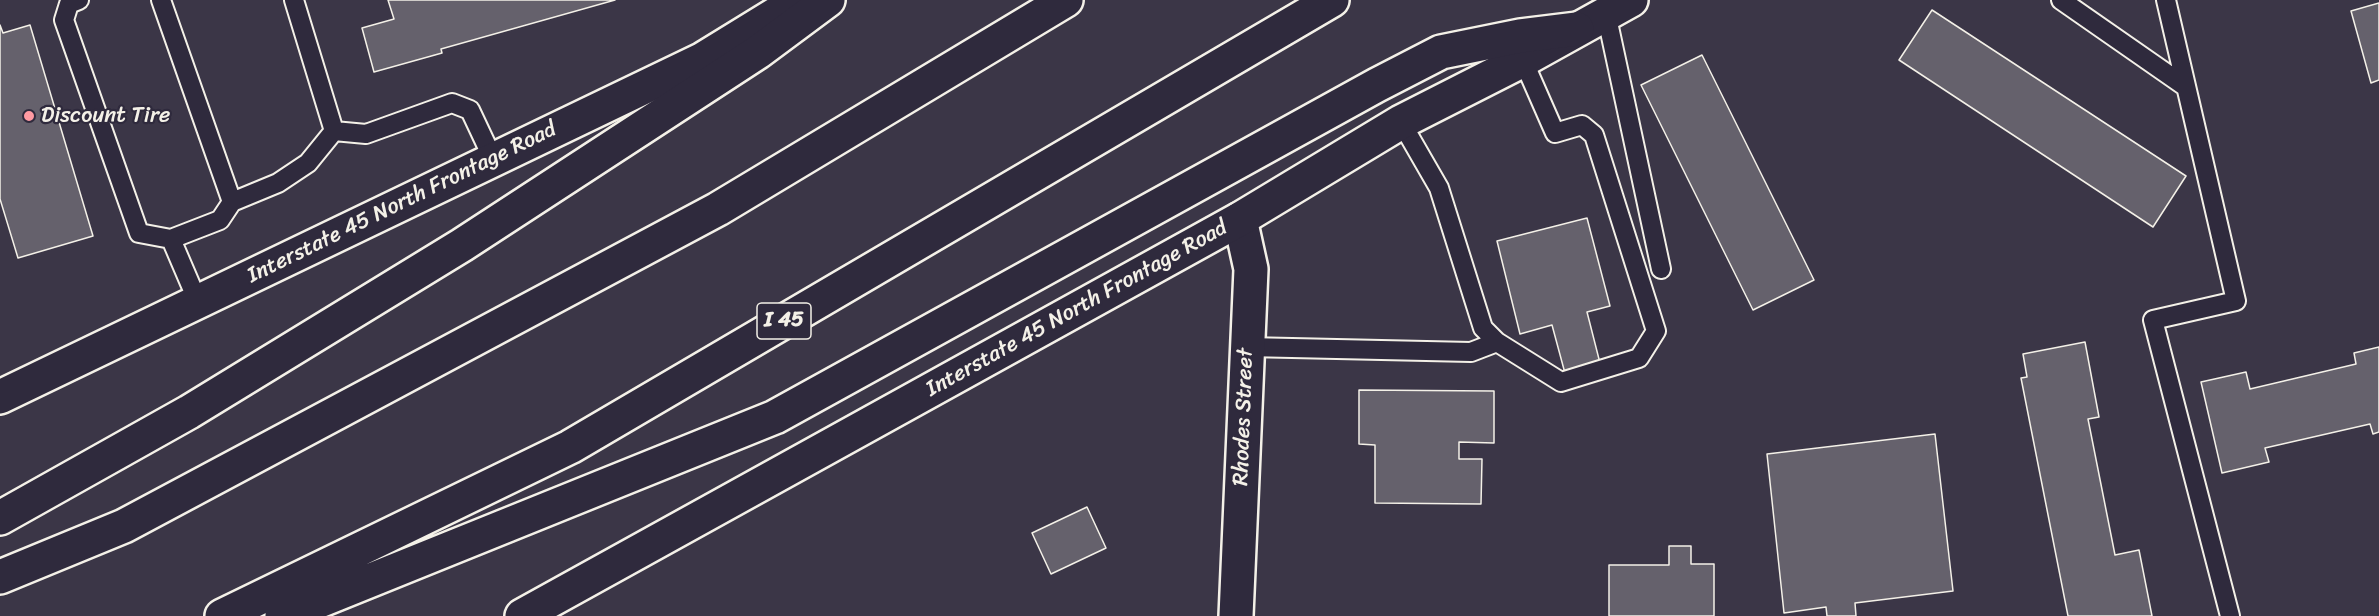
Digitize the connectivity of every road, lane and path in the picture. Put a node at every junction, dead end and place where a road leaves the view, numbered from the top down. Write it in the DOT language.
graph roads {
  1 [pos="79,0"];
  2 [pos="161,0"];
  3 [pos="294,0"];
  4 [pos="799,0"];
  5 [pos="828,0"];
  6 [pos="1065,0"];
  7 [pos="1332,0"];
  8 [pos="2061,0"];
  9 [pos="2166,0"];
  10 [pos="1618,7"];
  11 [pos="1577,29"];
  12 [pos="1523,60"];
  13 [pos="2186,87"];
  14 [pos="1401,122"];
  15 [pos="334,131"];
  16 [pos="494,159"];
  17 [pos="232,202"];
  18 [pos="1240,219"];
  19 [pos="171,239"];
  20 [pos="1661,269"];
  21 [pos="198,302"];
  22 [pos="1497,342"];
  23 [pos="1247,347"];
  24 [pos="0,397"];
  25 [pos="0,518"];
  26 [pos="0,577"];
  27 [pos="222,616"];
  28 [pos="282,616"];
  29 [pos="522,616"];
  30 [pos="1236,616"];
  31 [pos="2230,616"];
  1 -- 19 [label="lane"];
  2 -- 17 [label="lane"];
  3 -- 15 [label="lane"];
  4 -- 16 [label="main road, Interstate 45 North Frontage Road"];
  5 -- 25 [label="main road"];
  6 -- 26 [label="main road"];
  7 -- 27 [label="main road, I 45"];
  8 -- 13 [label="lane"];
  9 -- 13 [label="lane"];
  10 -- 11 [label="main road, Interstate 45 North Frontage Road"];
  10 -- 20 [label="lane"];
  11 -- 12 [label="main road, Interstate 45 North Frontage Road"];
  11 -- 28 [label="main road"];
  12 -- 14 [label="main road, Interstate 45 North Frontage Road"];
  12 -- 22 [label="lane"];
  13 -- 31 [label="lane"];
  14 -- 18 [label="main road, Interstate 45 North Frontage Road"];
  14 -- 22 [label="lane"];
  15 -- 16 [label="lane"];
  15 -- 17 [label="lane"];
  16 -- 21 [label="main road, Interstate 45 North Frontage Road"];
  17 -- 19 [label="lane"];
  18 -- 23 [label="main road, Rhodes Street"];
  18 -- 29 [label="main road, Interstate 45 North Frontage Road"];
  19 -- 21 [label="lane"];
  21 -- 24 [label="main road, Interstate 45 North Frontage Road"];
  22 -- 23 [label="lane"];
  23 -- 30 [label="main road, Rhodes Street"];
}
